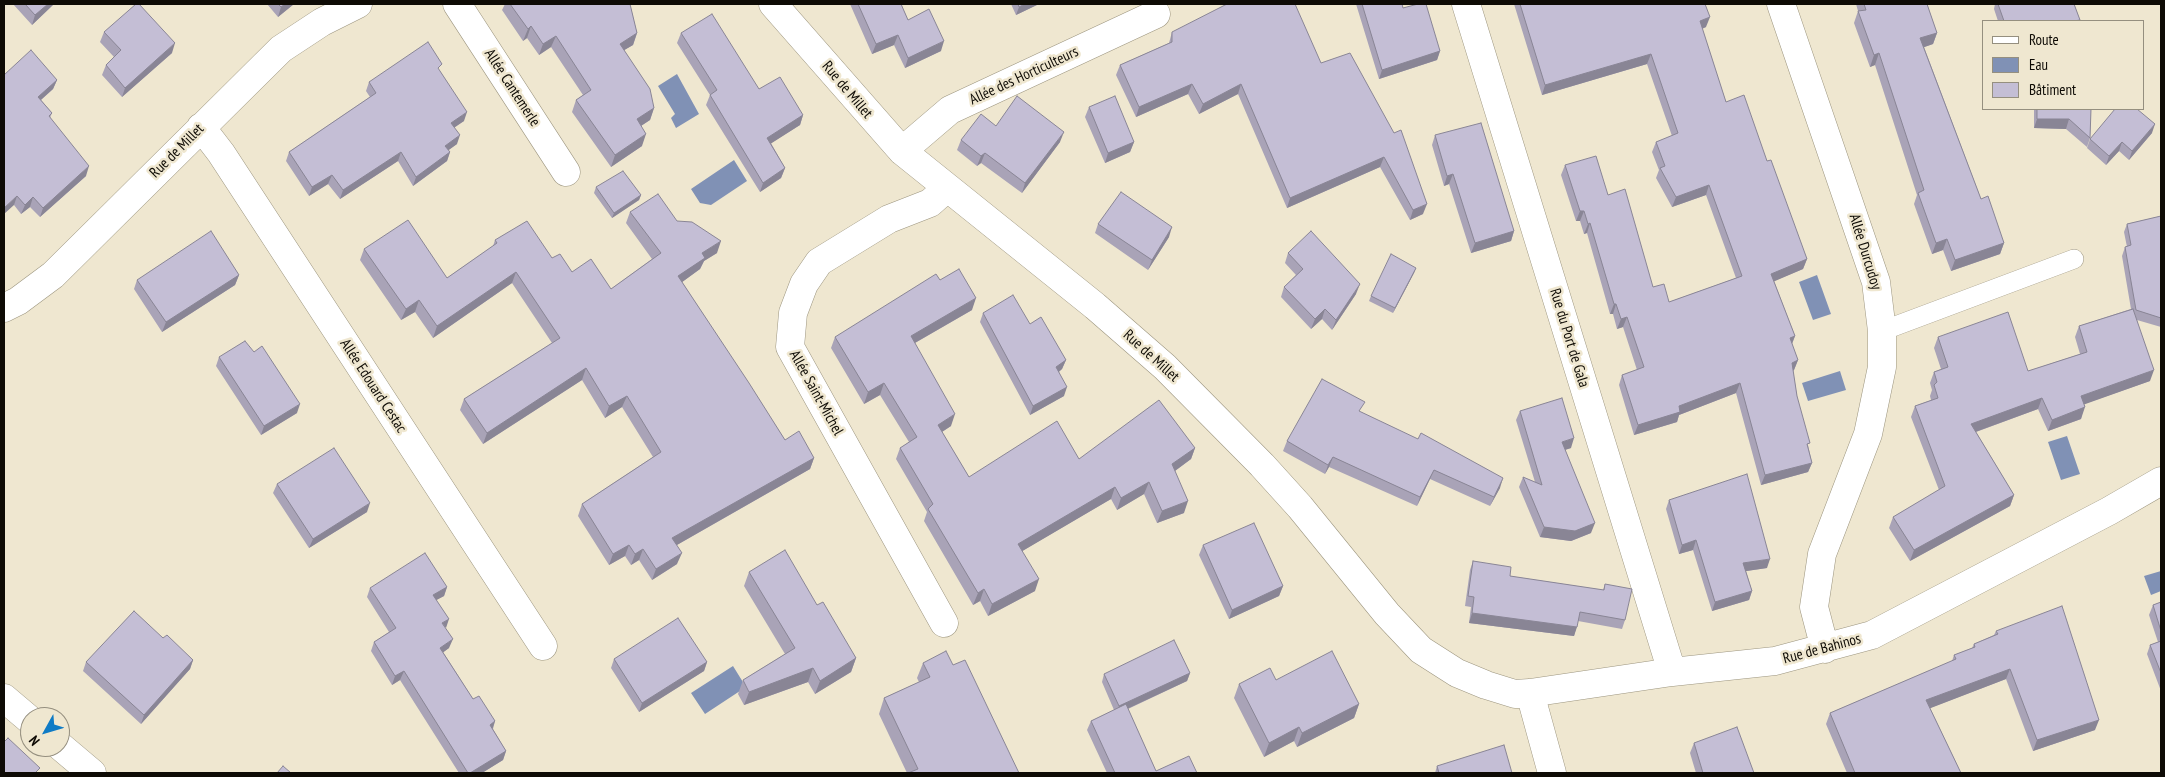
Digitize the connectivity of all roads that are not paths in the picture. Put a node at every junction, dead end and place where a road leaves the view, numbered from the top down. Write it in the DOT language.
graph roads {
  1 [pos="358,4"];
  2 [pos="457,4"];
  3 [pos="773,4"];
  4 [pos="1466,4"];
  5 [pos="1781,4"];
  6 [pos="1156,14"];
  7 [pos="201,127"];
  8 [pos="902,152"];
  9 [pos="566,172"];
  10 [pos="947,188"];
  11 [pos="2074,259"];
  12 [pos="4,308"];
  13 [pos="1882,331"];
  14 [pos="2161,481"];
  15 [pos="944,623"];
  16 [pos="543,646"];
  17 [pos="1825,649"];
  18 [pos="1672,672"];
  19 [pos="1530,694"];
  20 [pos="4,698"];
  21 [pos="20,712"];
  22 [pos="70,754"];
  23 [pos="92,773"];
  24 [pos="1552,773"];
  1 -- 7 [label="street, Rue de Millet"];
  2 -- 9 [label="street, Allée Cantemerle"];
  3 -- 8 [label="street, Rue de Millet"];
  4 -- 18 [label="street, Rue du Port de Gala"];
  5 -- 13 [label="street, Allée Durcudoy"];
  6 -- 8 [label="street, Allée des Horticulteurs"];
  7 -- 12 [label="street, Rue de Millet"];
  7 -- 16 [label="street, Allée Edouard Cestac"];
  8 -- 10 [label="street, Rue de Millet"];
  10 -- 15 [label="street, Allée Saint-Michel"];
  10 -- 19 [label="street, Rue de Millet"];
  11 -- 13 [label="lane"];
  13 -- 17 [label="street, Allée Durcudoy"];
  14 -- 17 [label="street, Rue de Bahinos"];
  17 -- 18 [label="street, Rue de Bahinos"];
  18 -- 19 [label="street, Rue de Bahinos"];
  19 -- 24 [label="street"];
  20 -- 21 [label="street"];
  22 -- 23 [label="street"];
}
